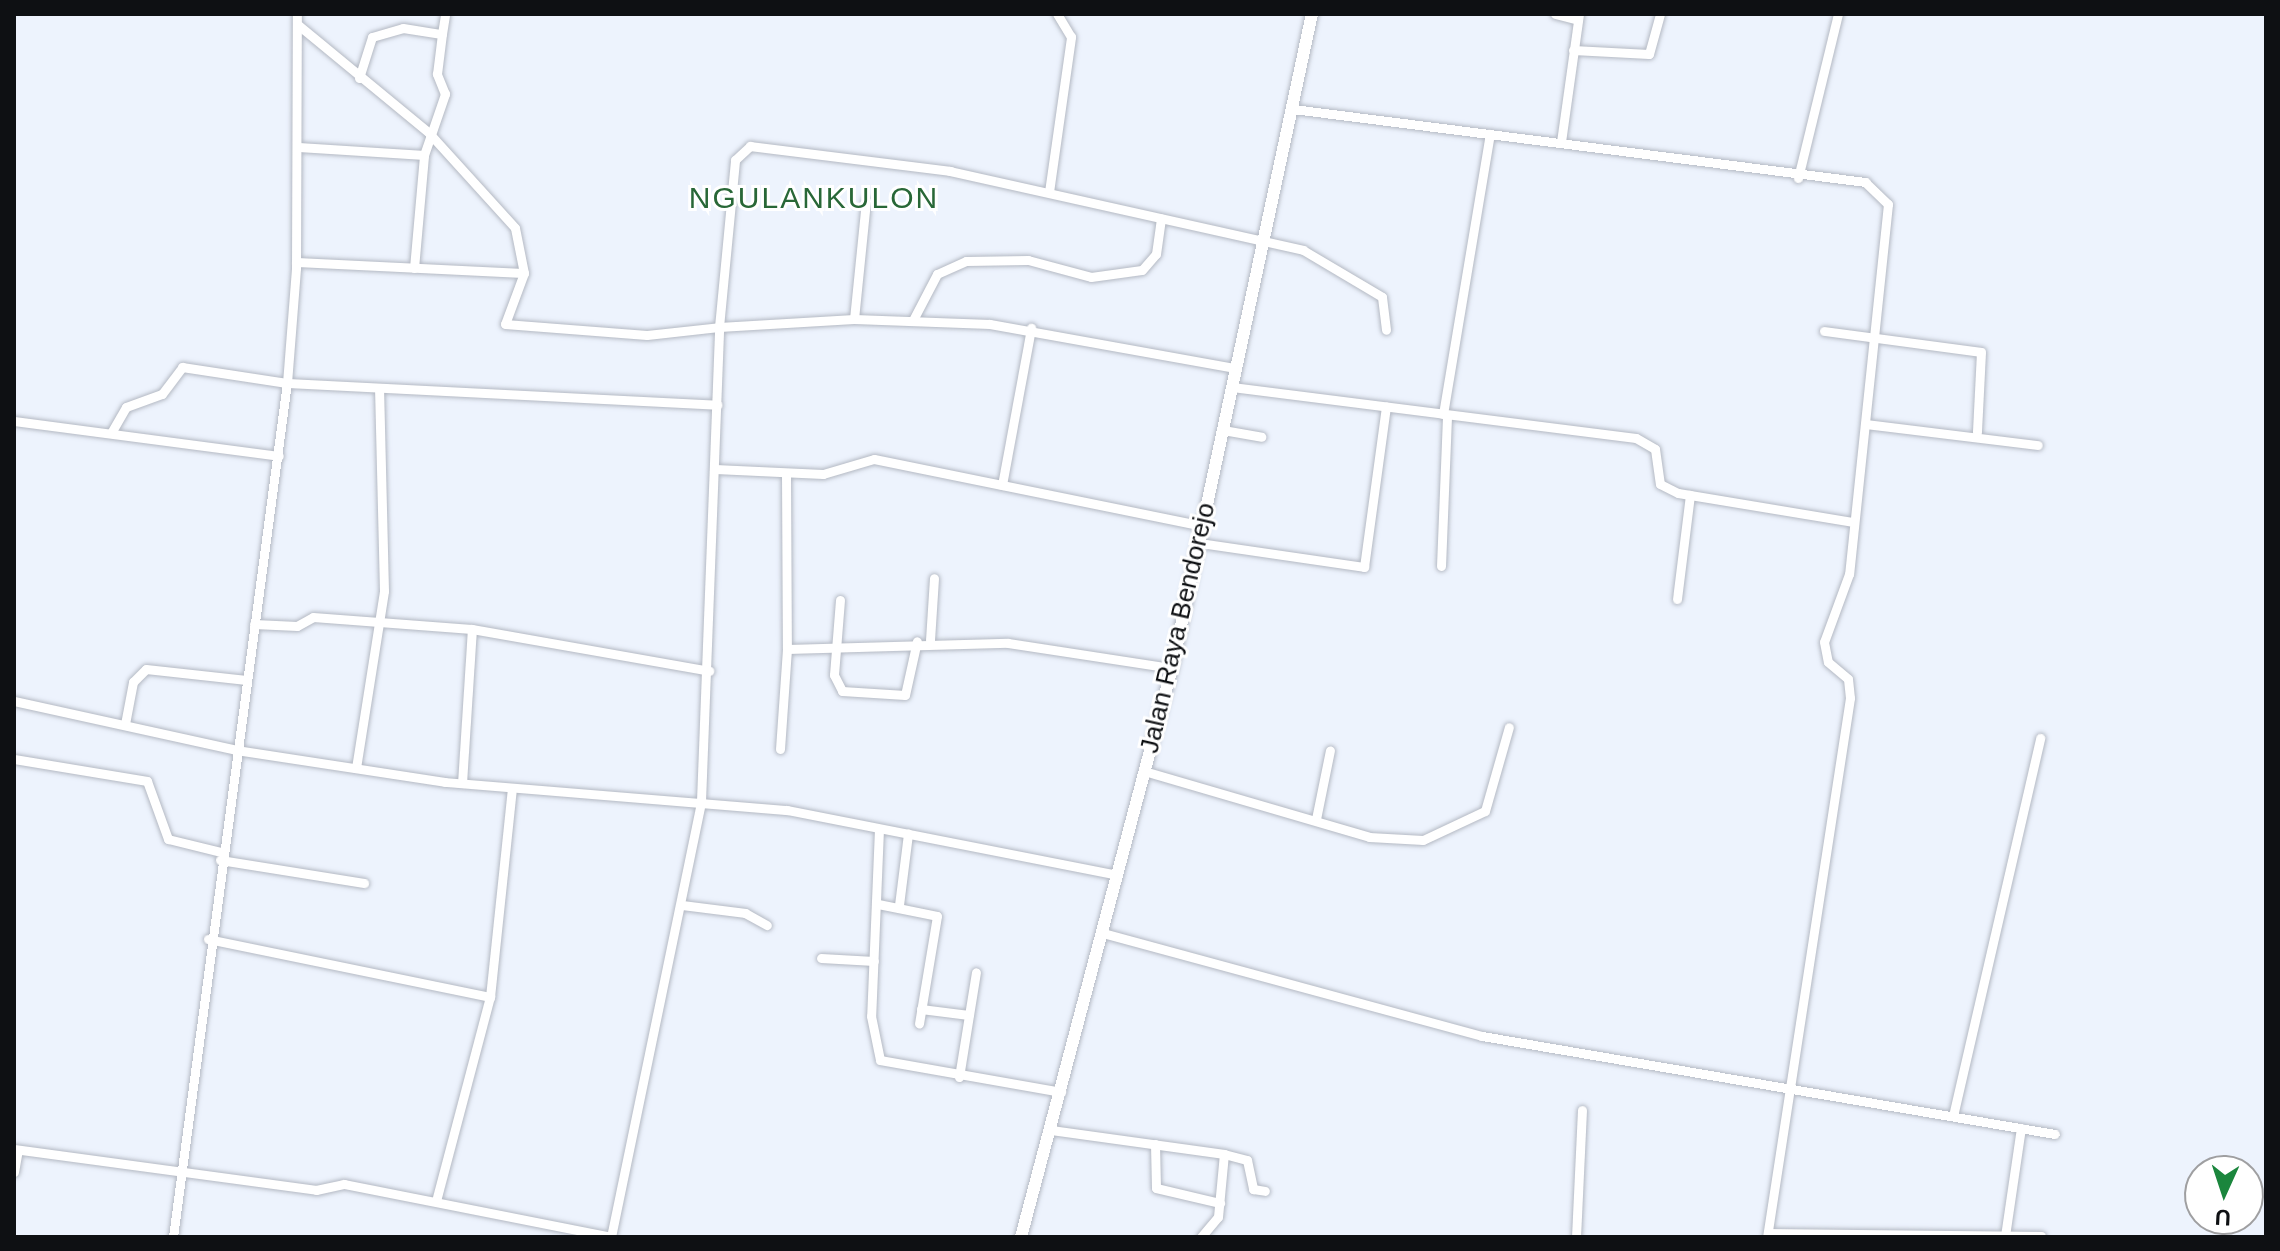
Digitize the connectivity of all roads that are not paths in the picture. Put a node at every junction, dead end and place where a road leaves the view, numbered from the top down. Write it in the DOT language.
graph roads {
  1 [pos="445,14"];
  2 [pos="1057,14"];
  3 [pos="1312,14"];
  4 [pos="1555,14"];
  5 [pos="1660,14"];
  6 [pos="1838,14"];
  7 [pos="1577,16"];
  8 [pos="297,19"];
  9 [pos="442,34"];
  10 [pos="1573,50"];
  11 [pos="359,78"];
  12 [pos="1293,109"];
  13 [pos="1490,134"];
  14 [pos="428,136"];
  15 [pos="1561,142"];
  16 [pos="299,147"];
  17 [pos="424,155"];
  18 [pos="1798,178"];
  19 [pos="1049,192"];
  20 [pos="866,201"];
  21 [pos="1161,218"];
  22 [pos="1266,242"];
  23 [pos="296,262"];
  24 [pos="414,268"];
  25 [pos="524,273"];
  26 [pos="854,319"];
  27 [pos="913,320"];
  28 [pos="719,327"];
  29 [pos="1031,328"];
  30 [pos="1386,330"];
  31 [pos="1824,331"];
  32 [pos="1878,338"];
  33 [pos="1235,368"];
  34 [pos="287,383"];
  35 [pos="1232,387"];
  36 [pos="379,388"];
  37 [pos="717,405"];
  38 [pos="1386,407"];
  39 [pos="1445,414"];
  40 [pos="14,421"];
  41 [pos="1866,424"];
  42 [pos="1223,430"];
  43 [pos="1977,432"];
  44 [pos="111,433"];
  45 [pos="1261,437"];
  46 [pos="2038,445"];
  47 [pos="279,456"];
  48 [pos="715,469"];
  49 [pos="786,474"];
  50 [pos="1002,485"];
  51 [pos="1690,495"];
  52 [pos="1854,522"];
  53 [pos="1203,526"];
  54 [pos="1200,543"];
  55 [pos="1441,566"];
  56 [pos="934,578"];
  57 [pos="1677,599"];
  58 [pos="840,600"];
  59 [pos="381,622"];
  60 [pos="254,624"];
  61 [pos="472,629"];
  62 [pos="930,640"];
  63 [pos="917,641"];
  64 [pos="835,646"];
  65 [pos="787,649"];
  66 [pos="1172,668"];
  67 [pos="709,671"];
  68 [pos="246,680"];
  69 [pos="14,701"];
  70 [pos="125,724"];
  71 [pos="1509,727"];
  72 [pos="2040,738"];
  73 [pos="780,749"];
  74 [pos="236,750"];
  75 [pos="1330,750"];
  76 [pos="14,759"];
  77 [pos="356,768"];
  78 [pos="1144,771"];
  79 [pos="462,783"];
  80 [pos="512,788"];
  81 [pos="701,801"];
  82 [pos="1316,819"];
  83 [pos="879,829"];
  84 [pos="908,834"];
  85 [pos="220,856"];
  86 [pos="1117,875"];
  87 [pos="364,883"];
  88 [pos="878,904"];
  89 [pos="682,905"];
  90 [pos="899,905"];
  91 [pos="767,925"];
  92 [pos="1103,933"];
  93 [pos="208,939"];
  94 [pos="821,958"];
  95 [pos="874,961"];
  96 [pos="976,972"];
  97 [pos="490,997"];
  98 [pos="921,1009"];
  99 [pos="969,1015"];
  100 [pos="919,1024"];
  101 [pos="959,1077"];
  102 [pos="1061,1092"];
  103 [pos="1790,1092"];
  104 [pos="1582,1110"];
  105 [pos="1953,1116"];
  106 [pos="2021,1128"];
  107 [pos="1051,1130"];
  108 [pos="2055,1134"];
  109 [pos="1155,1144"];
  110 [pos="16,1150"];
  111 [pos="1224,1154"];
  112 [pos="182,1170"];
  113 [pos="14,1172"];
  114 [pos="1265,1191"];
  115 [pos="436,1201"];
  116 [pos="1220,1203"];
  117 [pos="557,1233"];
  118 [pos="1767,1235"];
  119 [pos="2005,1236"];
  120 [pos="2041,1236"];
  121 [pos="173,1237"];
  122 [pos="611,1237"];
  123 [pos="1021,1237"];
  124 [pos="1201,1237"];
  125 [pos="1576,1237"];
  1 -- 9 [label="street"];
  2 -- 19 [label="street"];
  3 -- 12 [label="main road, Jalan Raya Bendorejo"];
  4 -- 7 [label="street"];
  5 -- 10 [label="street"];
  6 -- 18 [label="street"];
  7 -- 10 [label="street"];
  8 -- 11 [label="street"];
  8 -- 16 [label="street"];
  9 -- 11 [label="street"];
  9 -- 14 [label="street"];
  10 -- 15 [label="street"];
  11 -- 14 [label="street"];
  12 -- 13 [label="street"];
  12 -- 22 [label="main road, Jalan Raya Bendorejo"];
  13 -- 15 [label="street"];
  13 -- 39 [label="street"];
  14 -- 17 [label="street"];
  14 -- 25 [label="street"];
  15 -- 18 [label="street"];
  16 -- 17 [label="street"];
  16 -- 23 [label="street"];
  17 -- 24 [label="street"];
  18 -- 32 [label="street"];
  19 -- 21 [label="street"];
  19 -- 28 [label="street"];
  20 -- 26 [label="street"];
  21 -- 22 [label="street"];
  21 -- 27 [label="street"];
  22 -- 30 [label="street"];
  22 -- 33 [label="main road, Jalan Raya Bendorejo"];
  23 -- 24 [label="street"];
  23 -- 34 [label="street"];
  24 -- 25 [label="street"];
  25 -- 28 [label="street"];
  26 -- 27 [label="street"];
  26 -- 28 [label="street"];
  27 -- 29 [label="street"];
  28 -- 37 [label="street"];
  29 -- 33 [label="street"];
  29 -- 50 [label="street"];
  31 -- 32 [label="street"];
  32 -- 41 [label="street"];
  32 -- 43 [label="street"];
  33 -- 35 [label="main road, Jalan Raya Bendorejo"];
  34 -- 36 [label="street"];
  34 -- 44 [label="street"];
  34 -- 47 [label="street"];
  35 -- 38 [label="street"];
  35 -- 42 [label="main road, Jalan Raya Bendorejo"];
  36 -- 37 [label="street"];
  36 -- 59 [label="street"];
  37 -- 48 [label="street"];
  38 -- 39 [label="street"];
  38 -- 54 [label="street"];
  39 -- 51 [label="street"];
  39 -- 55 [label="street"];
  40 -- 44 [label="street"];
  41 -- 43 [label="street"];
  41 -- 52 [label="street"];
  42 -- 45 [label="street"];
  42 -- 53 [label="main road, Jalan Raya Bendorejo"];
  43 -- 46 [label="street"];
  44 -- 47 [label="street"];
  47 -- 60 [label="street"];
  48 -- 49 [label="street"];
  48 -- 67 [label="street"];
  49 -- 50 [label="street"];
  49 -- 65 [label="street"];
  50 -- 53 [label="street"];
  51 -- 52 [label="street"];
  51 -- 57 [label="street"];
  52 -- 103 [label="street"];
  53 -- 54 [label="main road, Jalan Raya Bendorejo"];
  54 -- 66 [label="main road, Jalan Raya Bendorejo"];
  56 -- 62 [label="street"];
  58 -- 64 [label="street"];
  59 -- 60 [label="street"];
  59 -- 61 [label="street"];
  59 -- 77 [label="street"];
  60 -- 68 [label="street"];
  61 -- 67 [label="street"];
  61 -- 79 [label="street"];
  62 -- 63 [label="street"];
  62 -- 66 [label="street"];
  63 -- 64 [label="street"];
  63 -- 64 [label="street"];
  64 -- 65 [label="street"];
  65 -- 73 [label="street"];
  66 -- 78 [label="main road, Jalan Raya Bendorejo"];
  67 -- 81 [label="street"];
  68 -- 70 [label="street"];
  68 -- 74 [label="street"];
  69 -- 70 [label="street"];
  70 -- 74 [label="street"];
  71 -- 82 [label="street"];
  72 -- 105 [label="street"];
  74 -- 77 [label="street"];
  74 -- 85 [label="street"];
  75 -- 82 [label="street"];
  76 -- 85 [label="street"];
  77 -- 79 [label="street"];
  78 -- 82 [label="street"];
  78 -- 86 [label="main road, Jalan Raya Bendorejo"];
  79 -- 80 [label="street"];
  80 -- 81 [label="street"];
  80 -- 97 [label="street"];
  81 -- 83 [label="street"];
  81 -- 89 [label="street"];
  83 -- 84 [label="street"];
  83 -- 88 [label="street"];
  84 -- 86 [label="street"];
  84 -- 90 [label="street"];
  85 -- 87 [label="street"];
  85 -- 93 [label="street"];
  86 -- 92 [label="main road, Jalan Raya Bendorejo"];
  88 -- 90 [label="street"];
  88 -- 95 [label="street"];
  89 -- 91 [label="street"];
  89 -- 122 [label="street"];
  90 -- 98 [label="street"];
  92 -- 102 [label="main road, Jalan Raya Bendorejo"];
  92 -- 103 [label="street"];
  93 -- 97 [label="street"];
  93 -- 112 [label="street"];
  94 -- 95 [label="street"];
  95 -- 101 [label="street"];
  96 -- 99 [label="street"];
  97 -- 115 [label="street"];
  98 -- 99 [label="street"];
  98 -- 100 [label="street"];
  99 -- 101 [label="street"];
  101 -- 102 [label="street"];
  102 -- 107 [label="main road, Jalan Raya Bendorejo"];
  103 -- 105 [label="street"];
  103 -- 118 [label="street"];
  104 -- 125 [label="street"];
  105 -- 106 [label="street"];
  106 -- 108 [label="street"];
  106 -- 119 [label="street"];
  107 -- 109 [label="street"];
  107 -- 123 [label="main road, Jalan Raya Bendorejo"];
  109 -- 111 [label="street"];
  109 -- 116 [label="street"];
  110 -- 112 [label="street"];
  110 -- 113 [label="street"];
  111 -- 114 [label="street"];
  111 -- 116 [label="street"];
  112 -- 115 [label="street"];
  112 -- 121 [label="street"];
  115 -- 117 [label="street"];
  116 -- 124 [label="street"];
  117 -- 122 [label="street"];
  118 -- 119 [label="street"];
  119 -- 120 [label="street"];
}
